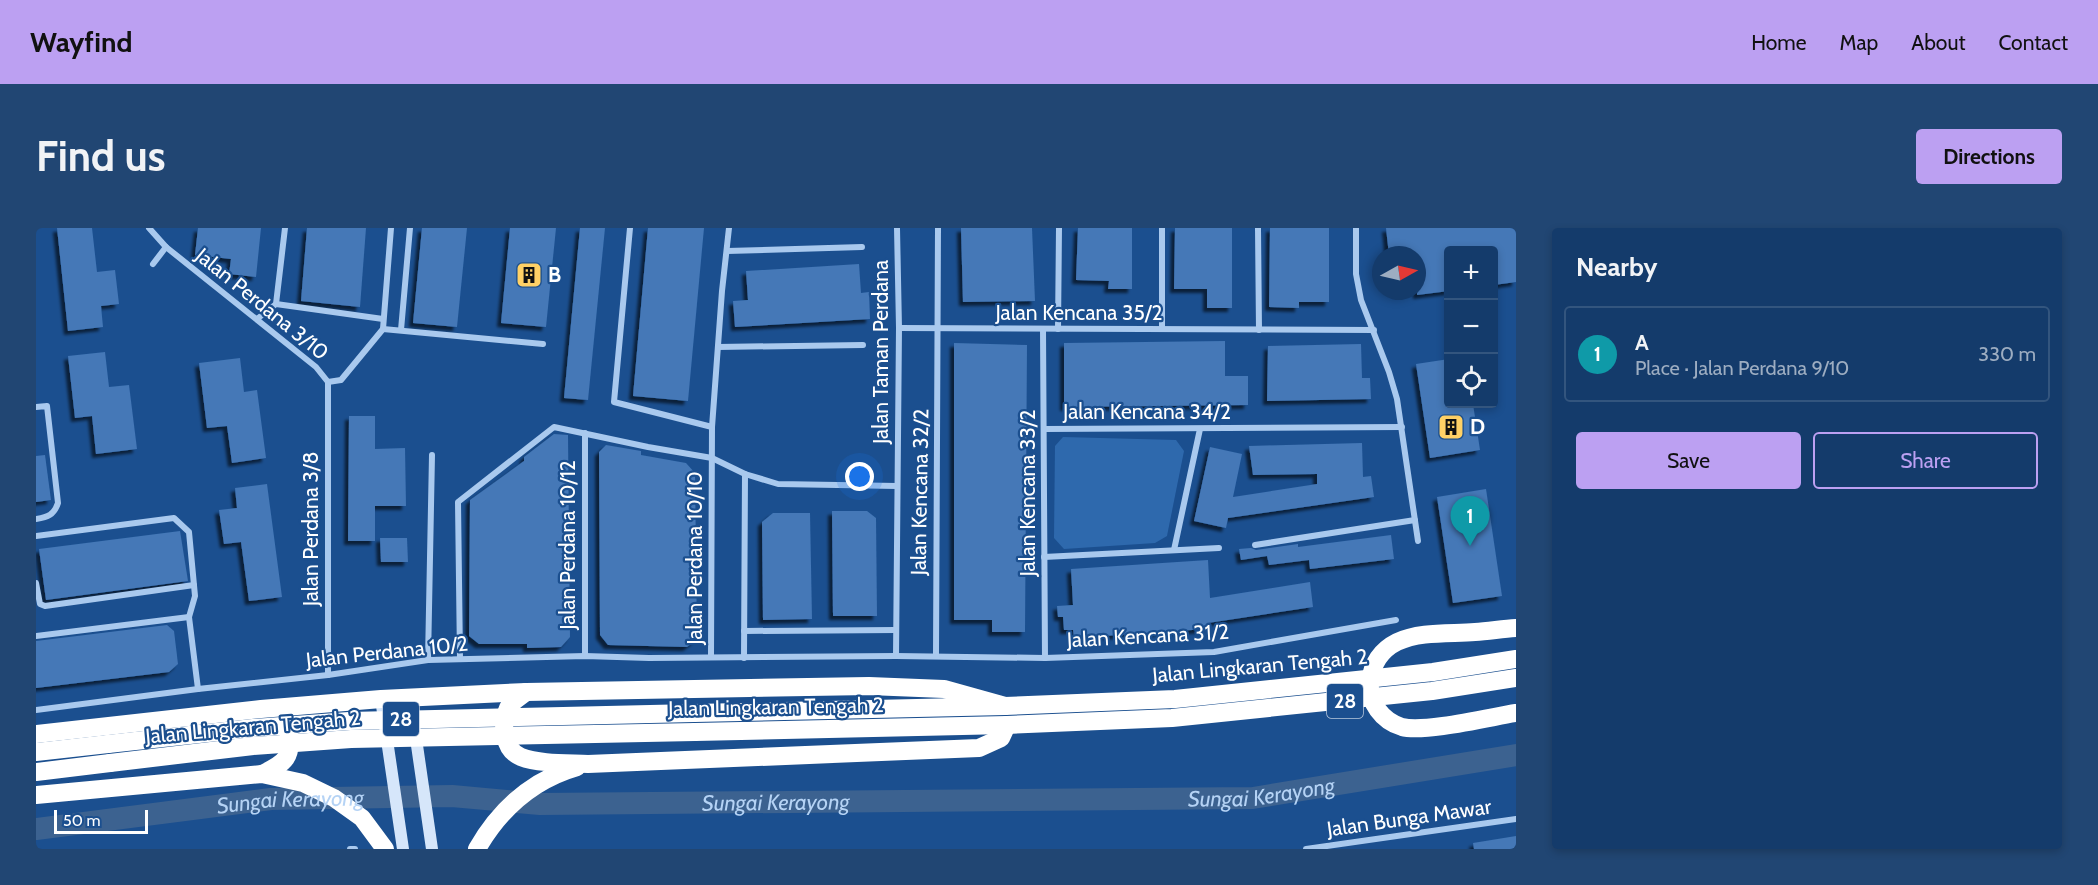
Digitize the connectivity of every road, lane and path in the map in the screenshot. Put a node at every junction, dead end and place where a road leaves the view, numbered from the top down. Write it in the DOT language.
graph roads {
  1 [pos="149,228"];
  2 [pos="285,228"];
  3 [pos="391,228"];
  4 [pos="410,228"];
  5 [pos="630,228"];
  6 [pos="729,228"];
  7 [pos="897,228"];
  8 [pos="938,228"];
  9 [pos="1059,228"];
  10 [pos="1162,228"];
  11 [pos="1258,228"];
  12 [pos="1356,228"];
  13 [pos="166,247"];
  14 [pos="862,247"];
  15 [pos="727,251"];
  16 [pos="153,264"];
  17 [pos="276,304"];
  18 [pos="257,319"];
  19 [pos="383,320"];
  20 [pos="383,328"];
  21 [pos="899,328"];
  22 [pos="938,328"];
  23 [pos="1043,329"];
  24 [pos="1058,329"];
  25 [pos="1162,329"];
  26 [pos="401,330"];
  27 [pos="1259,330"];
  28 [pos="1374,330"];
  29 [pos="543,344"];
  30 [pos="863,345"];
  31 [pos="718,347"];
  32 [pos="328,382"];
  33 [pos="36,407"];
  34 [pos="712,427"];
  35 [pos="1402,427"];
  36 [pos="1044,429"];
  37 [pos="1200,429"];
  38 [pos="585,434"];
  39 [pos="432,455"];
  40 [pos="712,458"];
  41 [pos="745,474"];
  42 [pos="897,486"];
  43 [pos="36,519"];
  44 [pos="1415,520"];
  45 [pos="37,536"];
  46 [pos="1418,541"];
  47 [pos="1255,545"];
  48 [pos="1219,548"];
  49 [pos="1174,550"];
  50 [pos="1044,557"];
  51 [pos="36,584"];
  52 [pos="194,585"];
  53 [pos="189,617"];
  54 [pos="1396,620"];
  55 [pos="1516,628"];
  56 [pos="896,630"];
  57 [pos="744,631"];
  58 [pos="36,636"];
  59 [pos="585,656"];
  60 [pos="896,656"];
  61 [pos="936,656"];
  62 [pos="711,657"];
  63 [pos="460,658"];
  64 [pos="744,658"];
  65 [pos="1045,658"];
  66 [pos="1516,659"];
  67 [pos="428,660"];
  68 [pos="328,675"];
  69 [pos="1516,678"];
  70 [pos="198,689"];
  71 [pos="526,692"];
  72 [pos="410,697"];
  73 [pos="381,699"];
  74 [pos="1005,706"];
  75 [pos="261,709"];
  76 [pos="36,711"];
  77 [pos="1516,713"];
  78 [pos="1007,725"];
  79 [pos="36,734"];
  80 [pos="36,752"];
  81 [pos="588,764"];
  82 [pos="36,772"];
  83 [pos="262,774"];
  84 [pos="36,795"];
  85 [pos="1516,819"];
  86 [pos="481,841"];
  87 [pos="1340,846"];
  88 [pos="385,849"];
  89 [pos="403,849"];
  90 [pos="432,849"];
  91 [pos="1306,849"];
  1 -- 13 [label="street, Jalan Perdana 3/10"];
  2 -- 17 [label="street"];
  3 -- 19 [label="street"];
  4 -- 26 [label="street"];
  5 -- 34 [label="street"];
  6 -- 15 [label="street"];
  7 -- 21 [label="street, Jalan Taman Perdana"];
  8 -- 22 [label="street, Jalan Kencana 32/2"];
  9 -- 24 [label="street"];
  10 -- 25 [label="street"];
  11 -- 27 [label="street"];
  12 -- 28 [label="street"];
  13 -- 16 [label="street"];
  13 -- 18 [label="street, Jalan Perdana 3/10"];
  14 -- 15 [label="street"];
  15 -- 31 [label="street"];
  17 -- 18 [label="street"];
  17 -- 19 [label="street"];
  18 -- 32 [label="street, Jalan Perdana 3/10"];
  19 -- 20 [label="street"];
  20 -- 26 [label="street"];
  20 -- 32 [label="street"];
  21 -- 22 [label="street, Jalan Kencana 35/2"];
  21 -- 42 [label="street, Jalan Taman Perdana"];
  22 -- 23 [label="street, Jalan Kencana 35/2"];
  22 -- 61 [label="street, Jalan Kencana 32/2"];
  23 -- 24 [label="street, Jalan Kencana 35/2"];
  23 -- 36 [label="street, Jalan Kencana 33/2"];
  24 -- 25 [label="street, Jalan Kencana 35/2"];
  25 -- 27 [label="street, Jalan Kencana 35/2"];
  26 -- 29 [label="street"];
  27 -- 28 [label="street, Jalan Kencana 35/2"];
  28 -- 35 [label="street"];
  30 -- 31 [label="street"];
  31 -- 34 [label="street"];
  32 -- 68 [label="street, Jalan Perdana 3/8"];
  33 -- 43 [label="street"];
  34 -- 40 [label="street"];
  35 -- 37 [label="street, Jalan Kencana 34/2"];
  35 -- 44 [label="street"];
  36 -- 37 [label="street, Jalan Kencana 34/2"];
  36 -- 50 [label="street, Jalan Kencana 33/2"];
  37 -- 49 [label="street"];
  38 -- 40 [label="street"];
  38 -- 59 [label="street, Jalan Perdana 10/12"];
  38 -- 63 [label="street"];
  39 -- 67 [label="street"];
  40 -- 41 [label="street"];
  40 -- 62 [label="street, Jalan Perdana 10/10"];
  41 -- 42 [label="street"];
  41 -- 57 [label="street"];
  42 -- 56 [label="street, Jalan Taman Perdana"];
  44 -- 46 [label="street"];
  44 -- 47 [label="street"];
  45 -- 52 [label="street"];
  48 -- 49 [label="street"];
  49 -- 50 [label="street"];
  50 -- 65 [label="street, Jalan Kencana 33/2"];
  51 -- 52 [label="street"];
  52 -- 53 [label="street"];
  53 -- 58 [label="street"];
  53 -- 70 [label="street"];
  54 -- 65 [label="street, Jalan Kencana 31/2"];
  55 -- 77 [label="highway, bridge"];
  56 -- 57 [label="street"];
  56 -- 60 [label="street, Jalan Taman Perdana"];
  57 -- 64 [label="street"];
  59 -- 62 [label="street, Jalan Perdana 10/2"];
  59 -- 63 [label="street, Jalan Perdana 10/2"];
  60 -- 61 [label="street, Jalan Perdana 10/2"];
  60 -- 64 [label="street, Jalan Perdana 10/2"];
  61 -- 65 [label="street, Jalan Kencana 31/2"];
  62 -- 64 [label="street, Jalan Perdana 10/2"];
  63 -- 67 [label="street, Jalan Perdana 10/2"];
  66 -- 74 [label="highway, Jalan Lingkaran Tengah 2 / 28"];
  67 -- 68 [label="street, Jalan Perdana 10/2"];
  68 -- 70 [label="street, Jalan Perdana 10/2"];
  69 -- 78 [label="highway, Jalan Lingkaran Tengah 2 / 28"];
  70 -- 76 [label="street, Jalan Perdana 10/2"];
  71 -- 72 [label="highway"];
  71 -- 74 [label="highway"];
  71 -- 81 [label="highway"];
  72 -- 73 [label="highway"];
  72 -- 90 [label="street"];
  73 -- 75 [label="highway"];
  73 -- 89 [label="street"];
  74 -- 80 [label="highway, Jalan Lingkaran Tengah 2 / 28, bridge"];
  75 -- 79 [label="highway"];
  75 -- 83 [label="highway"];
  78 -- 81 [label="highway"];
  78 -- 82 [label="highway, Jalan Lingkaran Tengah 2 / 28, bridge"];
  81 -- 86 [label="highway"];
  83 -- 84 [label="highway"];
  83 -- 88 [label="highway"];
  85 -- 87 [label="street, Jalan Bunga Mawar"];
  87 -- 91 [label="street, Jalan Bunga Mawar"];
}
